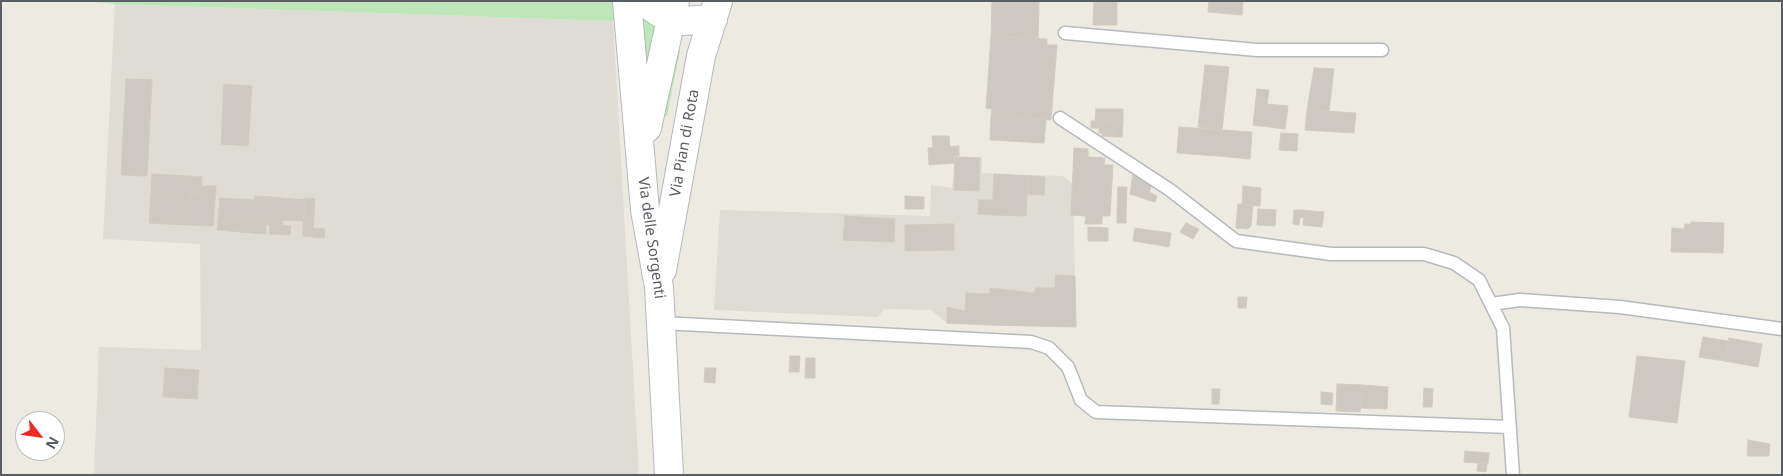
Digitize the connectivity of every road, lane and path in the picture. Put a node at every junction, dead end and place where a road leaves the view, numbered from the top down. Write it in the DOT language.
graph roads {
  1 [pos="628,1"];
  2 [pos="643,1"];
  3 [pos="674,7"];
  4 [pos="715,10"];
  5 [pos="1065,33"];
  6 [pos="1382,50"];
  7 [pos="1060,118"];
  8 [pos="641,154"];
  9 [pos="659,287"];
  10 [pos="1491,304"];
  11 [pos="662,323"];
  12 [pos="1782,329"];
  13 [pos="1510,427"];
  14 [pos="669,475"];
  15 [pos="1513,475"];
  1 -- 8 [label="main road, Via delle Sorgenti"];
  2 -- 3 [label="main road"];
  3 -- 4 [label="main road"];
  3 -- 8 [label="main road"];
  4 -- 9 [label="main road, Via Pian di Rota"];
  5 -- 6 [label="lane"];
  7 -- 10 [label="lane"];
  8 -- 9 [label="main road, Via delle Sorgenti"];
  9 -- 11 [label="main road, Via delle Sorgenti"];
  10 -- 12 [label="lane"];
  10 -- 13 [label="lane"];
  11 -- 13 [label="lane"];
  11 -- 14 [label="main road, Via delle Sorgenti"];
  13 -- 15 [label="lane"];
}
